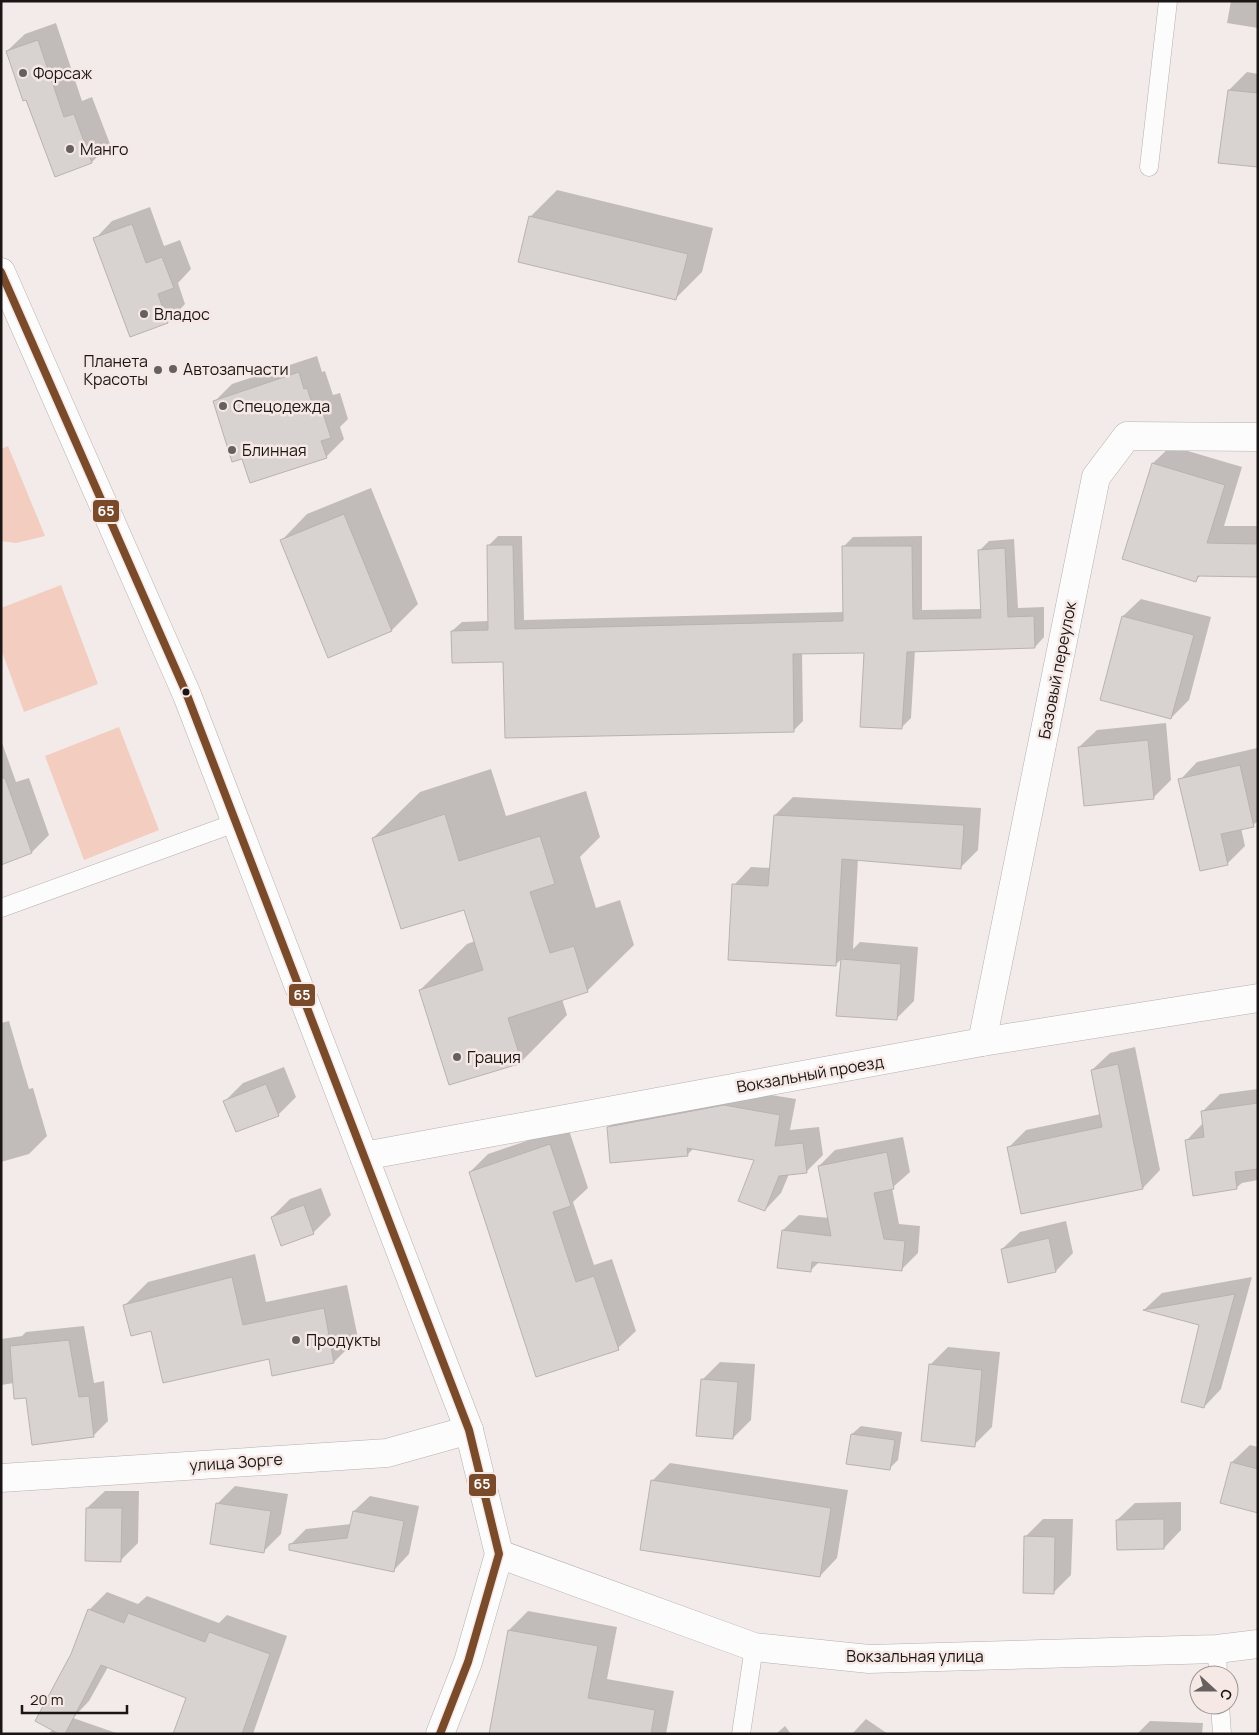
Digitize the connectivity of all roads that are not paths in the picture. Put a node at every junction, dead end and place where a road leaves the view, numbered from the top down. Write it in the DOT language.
graph roads {
  1 [pos="1168,1"];
  2 [pos="1149,167"];
  3 [pos="1,272"];
  4 [pos="1258,438"];
  5 [pos="235,823"];
  6 [pos="1,908"];
  7 [pos="1258,998"];
  8 [pos="982,1042"];
  9 [pos="364,1156"];
  10 [pos="469,1430"];
  11 [pos="1,1478"];
  12 [pos="499,1554"];
  13 [pos="1258,1644"];
  14 [pos="754,1647"];
  15 [pos="1217,1662"];
  16 [pos="1221,1715"];
  17 [pos="440,1734"];
  18 [pos="741,1734"];
  19 [pos="1222,1734"];
  1 -- 2 [label="lane"];
  3 -- 5 [label="street"];
  4 -- 8 [label="street, Базовый переулок"];
  5 -- 6 [label="lane"];
  5 -- 9 [label="street"];
  7 -- 8 [label="street, Вокзальный проезд"];
  8 -- 9 [label="street, Вокзальный проезд"];
  9 -- 10 [label="street"];
  10 -- 11 [label="street, улица Зорге"];
  10 -- 12 [label="street"];
  12 -- 14 [label="street, Вокзальная улица"];
  12 -- 17 [label="street"];
  13 -- 15 [label="street, Вокзальная улица"];
  14 -- 15 [label="street, Вокзальная улица"];
  14 -- 18 [label="lane"];
  16 -- 19 [label="lane"];
}
